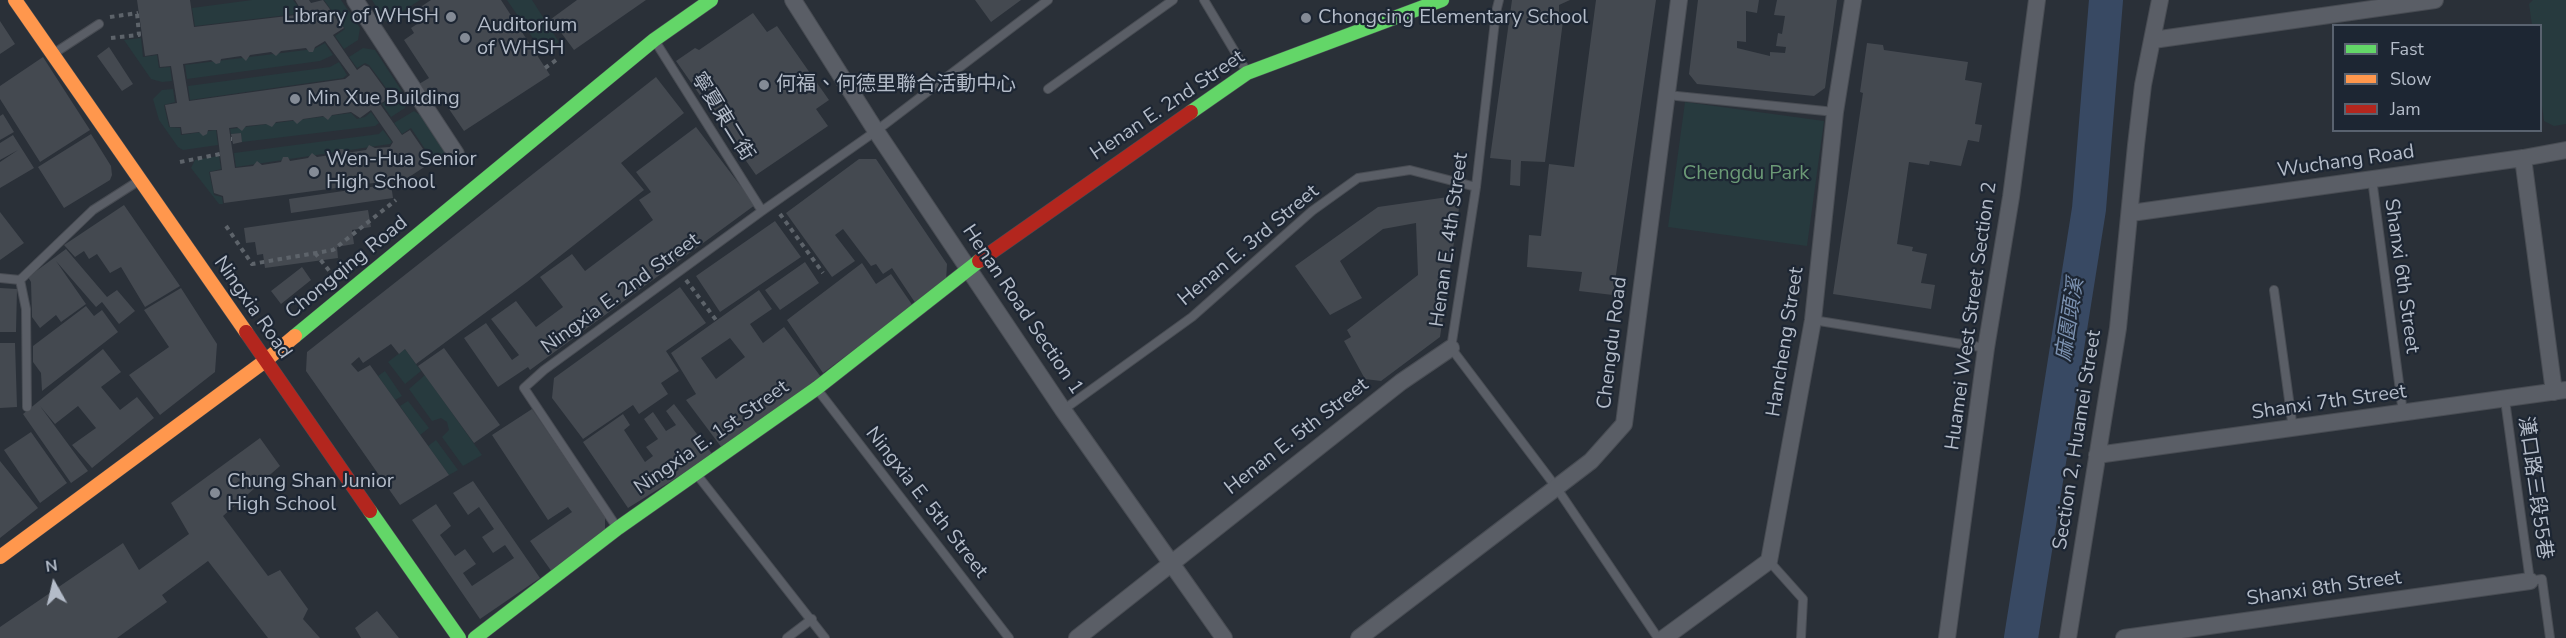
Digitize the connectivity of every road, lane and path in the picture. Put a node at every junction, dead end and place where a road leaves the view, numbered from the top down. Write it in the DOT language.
graph roads {
  1 [pos="15,0"];
  2 [pos="355,0"];
  3 [pos="711,0"];
  4 [pos="793,0"];
  5 [pos="1048,0"];
  6 [pos="1173,0"];
  7 [pos="1204,0"];
  8 [pos="1442,0"];
  9 [pos="1499,0"];
  10 [pos="1679,0"];
  11 [pos="1853,0"];
  12 [pos="2037,0"];
  13 [pos="2160,0"];
  14 [pos="2435,0"];
  15 [pos="126,15"];
  16 [pos="99,24"];
  17 [pos="111,38"];
  18 [pos="654,40"];
  19 [pos="2153,40"];
  20 [pos="53,54"];
  21 [pos="560,58"];
  22 [pos="545,68"];
  23 [pos="1247,73"];
  24 [pos="1048,90"];
  25 [pos="1667,95"];
  26 [pos="1835,112"];
  27 [pos="876,131"];
  28 [pos="2566,150"];
  29 [pos="220,154"];
  30 [pos="456,154"];
  31 [pos="2523,158"];
  32 [pos="180,162"];
  33 [pos="2372,179"];
  34 [pos="140,180"];
  35 [pos="1476,187"];
  36 [pos="396,200"];
  37 [pos="772,204"];
  38 [pos="762,211"];
  39 [pos="2131,213"];
  40 [pos="226,226"];
  41 [pos="315,253"];
  42 [pos="969,268"];
  43 [pos="331,273"];
  44 [pos="823,273"];
  45 [pos="0,278"];
  46 [pos="20,280"];
  47 [pos="692,289"];
  48 [pos="2274,290"];
  49 [pos="716,320"];
  50 [pos="1814,320"];
  51 [pos="1451,348"];
  52 [pos="1986,348"];
  53 [pos="265,361"];
  54 [pos="817,388"];
  55 [pos="2560,391"];
  56 [pos="2505,400"];
  57 [pos="27,407"];
  58 [pos="1064,410"];
  59 [pos="2403,413"];
  60 [pos="2293,429"];
  61 [pos="2097,455"];
  62 [pos="696,473"];
  63 [pos="1556,487"];
  64 [pos="618,528"];
  65 [pos="0,557"];
  66 [pos="1769,561"];
  67 [pos="1172,563"];
  68 [pos="2530,581"];
  69 [pos="812,620"];
  70 [pos="459,638"];
  71 [pos="475,638"];
  72 [pos="787,638"];
  73 [pos="825,638"];
  74 [pos="1010,638"];
  75 [pos="1077,638"];
  76 [pos="1224,638"];
  77 [pos="1359,638"];
  78 [pos="1658,638"];
  79 [pos="1664,638"];
  80 [pos="1801,638"];
  81 [pos="1947,638"];
  82 [pos="2068,638"];
  83 [pos="2124,638"];
  84 [pos="2550,638"];
  1 -- 20 [label="street, Ningxia Road"];
  2 -- 30 [label="street"];
  3 -- 18 [label="street, Chongqing Road"];
  4 -- 27 [label="street, Henan Road Section 1"];
  5 -- 27 [label="lane, Ningxia E. 2nd Street"];
  6 -- 24 [label="lane"];
  7 -- 23 [label="lane"];
  8 -- 23 [label="street, Henan E. 2nd Street"];
  9 -- 35 [label="lane, Henan E. 4th Street"];
  10 -- 25 [label="street, Chengdu Road"];
  11 -- 26 [label="street, Hancheng Street"];
  12 -- 52 [label="street, Huamei West Street Section 2"];
  13 -- 19 [label="street, Section 2, Huamei Street"];
  14 -- 19 [label="street"];
  15 -- 17 [label="path"];
  16 -- 20 [label="lane"];
  18 -- 38 [label="lane, 寧夏東二街"];
  18 -- 53 [label="street, Chongqing Road"];
  19 -- 39 [label="street, Section 2, Huamei Street"];
  20 -- 34 [label="street, Ningxia Road"];
  21 -- 22 [label="path"];
  23 -- 42 [label="street, Henan E. 2nd Street"];
  25 -- 26 [label="lane"];
  25 -- 63 [label="street, Chengdu Road"];
  26 -- 50 [label="street, Hancheng Street"];
  27 -- 37 [label="lane, Ningxia E. 2nd Street"];
  27 -- 42 [label="street, Henan Road Section 1"];
  28 -- 31 [label="street, Wuchang Road"];
  29 -- 32 [label="path"];
  31 -- 33 [label="street, Wuchang Road"];
  31 -- 55 [label="street"];
  33 -- 39 [label="street, Wuchang Road"];
  33 -- 59 [label="lane, Shanxi 6th Street"];
  34 -- 46 [label="lane"];
  34 -- 53 [label="street, Ningxia Road"];
  35 -- 51 [label="lane, Henan E. 4th Street"];
  35 -- 58 [label="lane, Henan E. 3rd Street"];
  36 -- 41 [label="path"];
  37 -- 38 [label="lane, Ningxia E. 2nd Street"];
  37 -- 44 [label="path"];
  38 -- 64 [label="lane, Ningxia E. 2nd Street"];
  39 -- 61 [label="street, Section 2, Huamei Street"];
  40 -- 41 [label="path"];
  41 -- 43 [label="path"];
  42 -- 54 [label="street, Ningxia E. 1st Street"];
  42 -- 58 [label="street, Henan Road Section 1"];
  45 -- 46 [label="lane"];
  46 -- 57 [label="lane"];
  47 -- 49 [label="path"];
  48 -- 60 [label="lane"];
  50 -- 52 [label="lane"];
  50 -- 66 [label="street, Hancheng Street"];
  51 -- 63 [label="lane, Henan E. 4th Street"];
  51 -- 67 [label="street, Henan E. 5th Street"];
  52 -- 81 [label="street, Huamei West Street Section 2"];
  53 -- 65 [label="street, Chongqing Road"];
  53 -- 70 [label="street, Ningxia Road"];
  54 -- 62 [label="street, Ningxia E. 1st Street"];
  54 -- 74 [label="lane, Ningxia E. 5th Street"];
  55 -- 56 [label="street, Shanxi 7th Street"];
  56 -- 59 [label="street, Shanxi 7th Street"];
  56 -- 68 [label="lane, 漢口路三段55巷"];
  58 -- 67 [label="street, Henan Road Section 1"];
  59 -- 60 [label="street, Shanxi 7th Street"];
  60 -- 61 [label="street, Shanxi 7th Street"];
  61 -- 82 [label="street, Section 2, Huamei Street"];
  62 -- 64 [label="street, Ningxia E. 1st Street"];
  62 -- 69 [label="lane"];
  63 -- 77 [label="street, Chengdu Road"];
  63 -- 78 [label="lane, Henan E. 4th Street"];
  64 -- 71 [label="street, Ningxia E. 1st Street"];
  66 -- 79 [label="street"];
  66 -- 80 [label="lane"];
  67 -- 75 [label="street, Henan E. 5th Street"];
  67 -- 76 [label="street, Henan Road Section 1"];
  68 -- 83 [label="street, Shanxi 8th Street"];
  68 -- 84 [label="lane, 漢口路三段55巷"];
  69 -- 72 [label="lane"];
  69 -- 73 [label="lane"];
}
